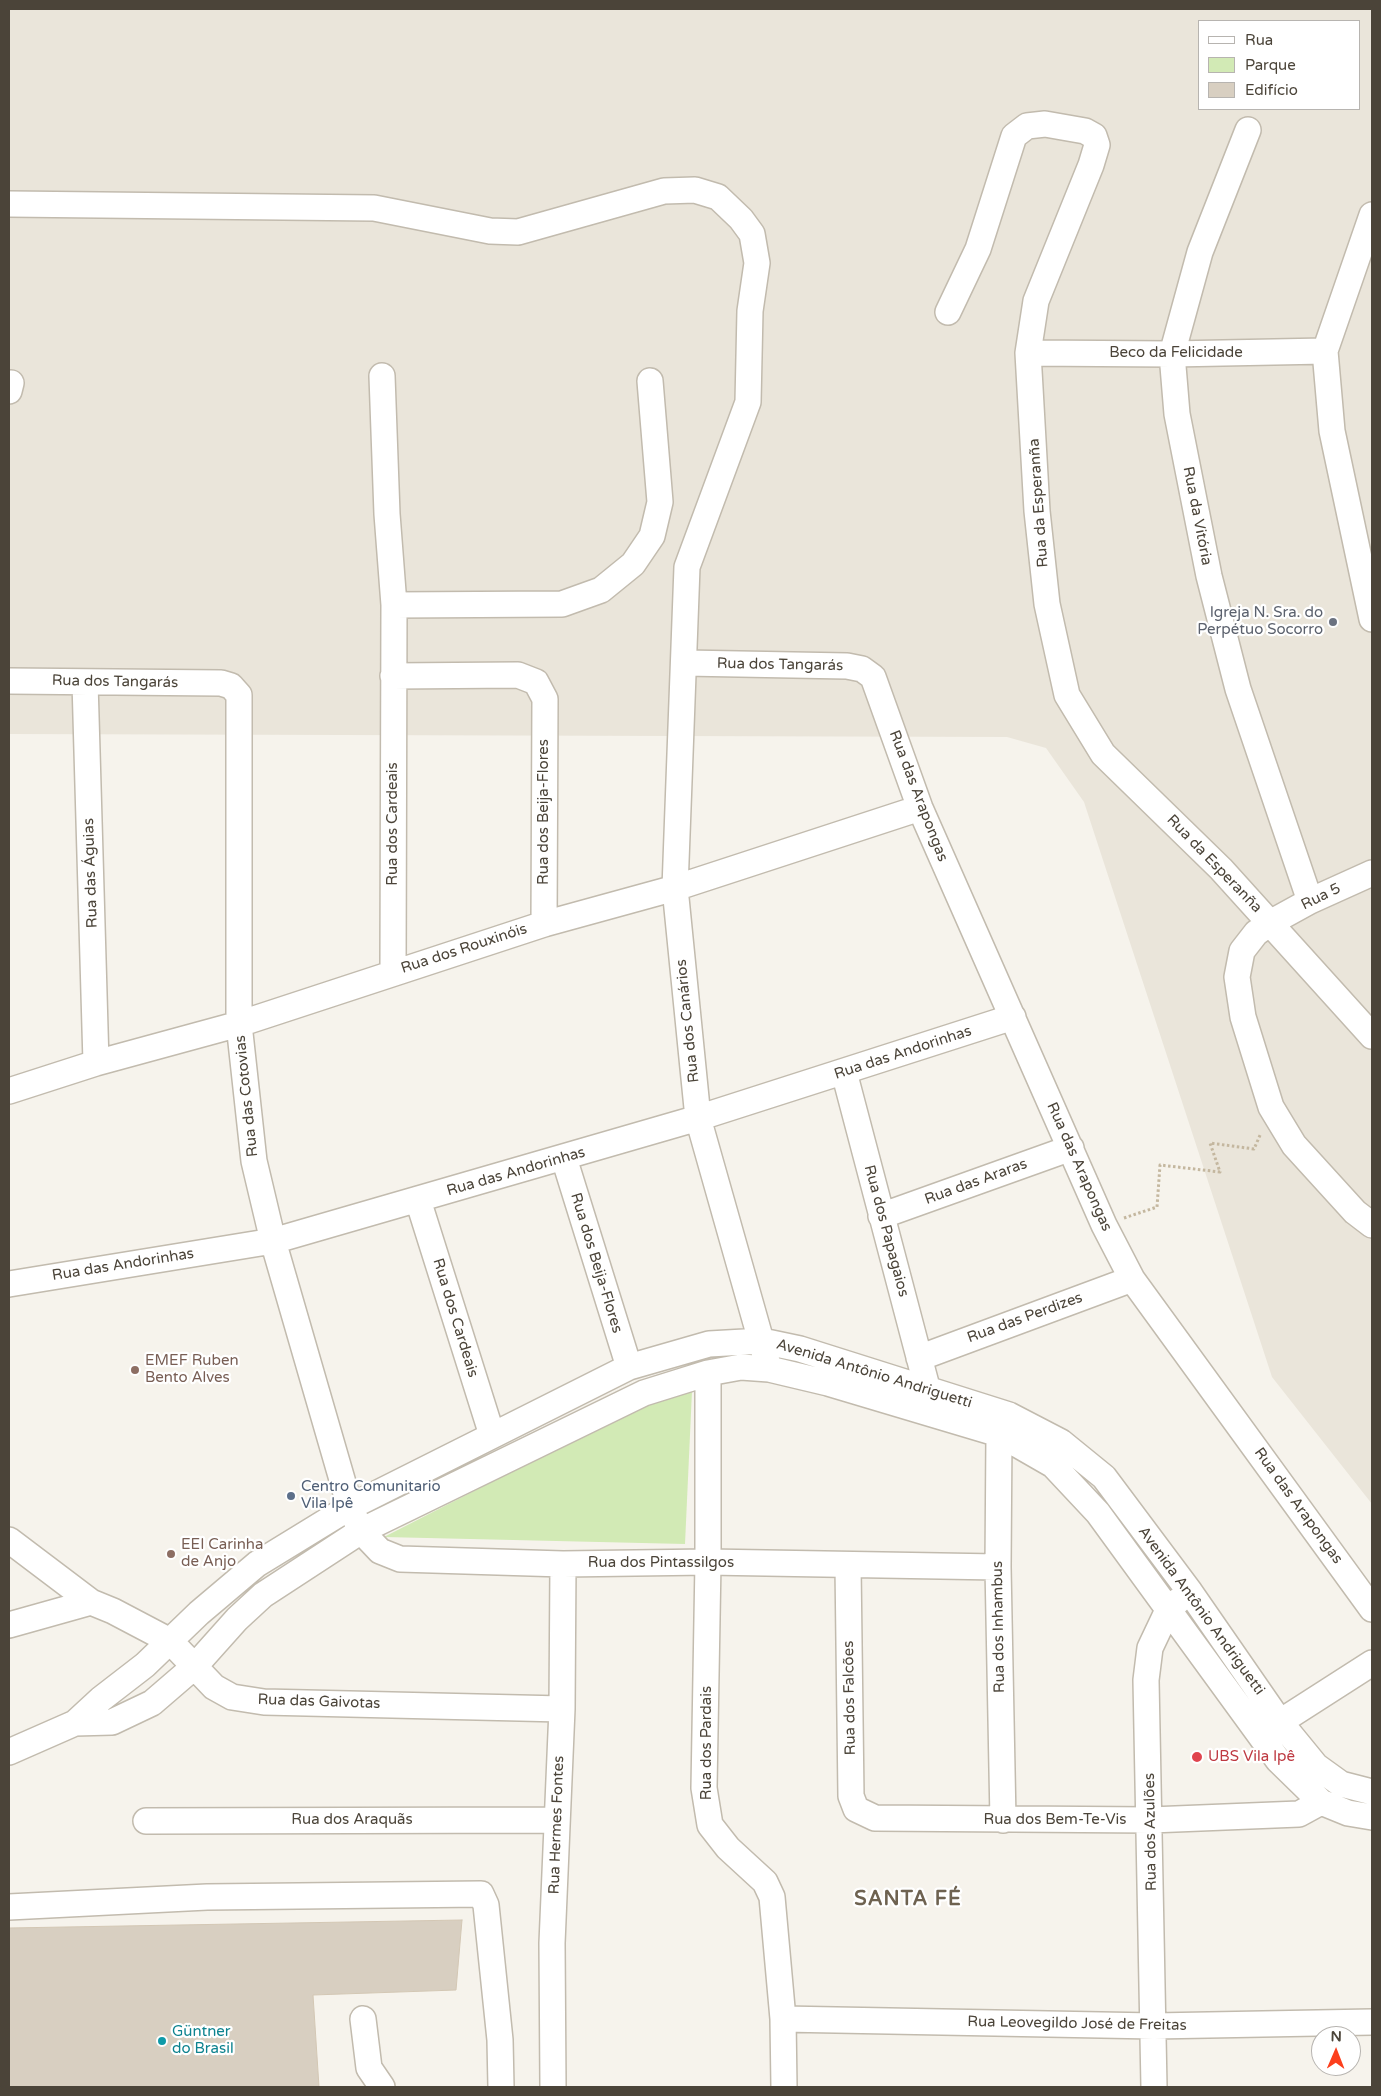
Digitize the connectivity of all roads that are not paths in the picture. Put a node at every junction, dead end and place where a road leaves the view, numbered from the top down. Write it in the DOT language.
graph roads {
  1 [pos="1248,130"];
  2 [pos="9,204"];
  3 [pos="1372,215"];
  4 [pos="948,312"];
  5 [pos="1325,351"];
  6 [pos="1028,353"];
  7 [pos="1172,354"];
  8 [pos="382,376"];
  9 [pos="650,381"];
  10 [pos="394,605"];
  11 [pos="1372,619"];
  12 [pos="684,664"];
  13 [pos="392,676"];
  14 [pos="873,677"];
  15 [pos="9,681"];
  16 [pos="86,682"];
  17 [pos="221,683"];
  18 [pos="920,808"];
  19 [pos="1372,873"];
  20 [pos="675,888"];
  21 [pos="1310,900"];
  22 [pos="1270,923"];
  23 [pos="544,924"];
  24 [pos="393,972"];
  25 [pos="1013,1017"];
  26 [pos="239,1024"];
  27 [pos="1372,1036"];
  28 [pos="96,1063"];
  29 [pos="844,1072"];
  30 [pos="9,1091"];
  31 [pos="698,1118"];
  32 [pos="1071,1148"];
  33 [pos="564,1158"];
  34 [pos="418,1200"];
  35 [pos="881,1216"];
  36 [pos="1372,1225"];
  37 [pos="274,1241"];
  38 [pos="1132,1279"];
  39 [pos="9,1284"];
  40 [pos="762,1341"];
  41 [pos="919,1358"];
  42 [pos="629,1368"];
  43 [pos="769,1369"];
  44 [pos="708,1373"];
  45 [pos="928,1391"];
  46 [pos="999,1434"];
  47 [pos="492,1435"];
  48 [pos="350,1508"];
  49 [pos="361,1531"];
  50 [pos="9,1540"];
  51 [pos="708,1562"];
  52 [pos="563,1564"];
  53 [pos="848,1566"];
  54 [pos="998,1567"];
  55 [pos="1190,1592"];
  56 [pos="91,1602"];
  57 [pos="1372,1609"];
  58 [pos="1168,1610"];
  59 [pos="9,1626"];
  60 [pos="170,1640"];
  61 [pos="1372,1663"];
  62 [pos="195,1666"];
  63 [pos="562,1709"];
  64 [pos="1280,1722"];
  65 [pos="75,1723"];
  66 [pos="9,1752"];
  67 [pos="1372,1792"];
  68 [pos="1321,1802"];
  69 [pos="1372,1817"];
  70 [pos="875,1818"];
  71 [pos="557,1820"];
  72 [pos="1002,1820"];
  73 [pos="1151,1820"];
  74 [pos="146,1821"];
  75 [pos="9,1907"];
  76 [pos="363,2019"];
  77 [pos="783,2020"];
  78 [pos="1372,2022"];
  79 [pos="1154,2026"];
  80 [pos="382,2087"];
  81 [pos="501,2087"];
  82 [pos="553,2087"];
  83 [pos="784,2087"];
  84 [pos="1154,2087"];
  1 -- 7 [label="street, Rua da Vitória"];
  2 -- 12 [label="street"];
  3 -- 5 [label="street"];
  4 -- 6 [label="street, Rua da Esperanña"];
  5 -- 7 [label="street, Beco da Felicidade"];
  5 -- 11 [label="street"];
  6 -- 7 [label="street, Beco da Felicidade"];
  6 -- 22 [label="street, Rua da Esperanña"];
  7 -- 21 [label="street, Rua da Vitória"];
  8 -- 10 [label="street, Rua dos Cardeais"];
  9 -- 10 [label="street"];
  10 -- 13 [label="street, Rua dos Cardeais"];
  12 -- 14 [label="street, Rua dos Tangarás"];
  12 -- 20 [label="street, Rua dos Canários"];
  13 -- 23 [label="street, Rua dos Beija-Flores"];
  13 -- 24 [label="street, Rua dos Cardeais"];
  14 -- 18 [label="street, Rua das Arapongas"];
  15 -- 16 [label="street, Rua dos Tangarás"];
  16 -- 17 [label="street, Rua dos Tangarás"];
  16 -- 28 [label="street, Rua das Águias"];
  17 -- 26 [label="street, Rua das Cotovias"];
  18 -- 20 [label="street, Rua dos Rouxinóis"];
  18 -- 25 [label="street, Rua das Arapongas"];
  19 -- 21 [label="street, Rua 5"];
  20 -- 23 [label="street, Rua dos Rouxinóis"];
  20 -- 31 [label="street, Rua dos Canários"];
  21 -- 22 [label="street, Rua 5"];
  22 -- 27 [label="street, Rua da Esperanña"];
  22 -- 36 [label="street"];
  23 -- 24 [label="street, Rua dos Rouxinóis"];
  24 -- 26 [label="street, Rua dos Rouxinóis"];
  25 -- 29 [label="street, Rua das Andorinhas"];
  25 -- 32 [label="street, Rua das Arapongas"];
  26 -- 28 [label="street, Rua dos Rouxinóis"];
  26 -- 37 [label="street, Rua das Cotovias"];
  28 -- 30 [label="street, Rua dos Rouxinóis"];
  29 -- 31 [label="street, Rua das Andorinhas"];
  29 -- 35 [label="street, Rua dos Papagaios"];
  31 -- 33 [label="street, Rua das Andorinhas"];
  31 -- 40 [label="street, Rua dos Canários"];
  32 -- 35 [label="street, Rua das Araras"];
  32 -- 38 [label="street, Rua das Arapongas"];
  33 -- 34 [label="street, Rua das Andorinhas"];
  33 -- 42 [label="street, Rua dos Beija-Flores"];
  34 -- 37 [label="street, Rua das Andorinhas"];
  34 -- 47 [label="street, Rua dos Cardeais"];
  35 -- 41 [label="street, Rua dos Papagaios"];
  37 -- 39 [label="street, Rua das Andorinhas"];
  37 -- 48 [label="street, Rua das Cotovias"];
  38 -- 41 [label="street, Rua das Perdizes"];
  38 -- 57 [label="street, Rua das Arapongas"];
  40 -- 42 [label="street, Avenida Antônio Andriguetti"];
  40 -- 43 [label="street, Rua dos Canários"];
  40 -- 45 [label="street, Avenida Antônio Andriguetti"];
  41 -- 45 [label="street, Rua dos Papagaios"];
  42 -- 47 [label="street, Avenida Antônio Andriguetti"];
  43 -- 44 [label="street, Avenida Antônio Andriguetti"];
  43 -- 46 [label="street, Avenida Antônio Andriguetti"];
  44 -- 49 [label="street, Avenida Antônio Andriguetti"];
  44 -- 51 [label="street, Rua dos Pardais"];
  45 -- 55 [label="street, Avenida Antônio Andriguetti"];
  46 -- 54 [label="street, Rua dos Inhambus"];
  46 -- 58 [label="street, Avenida Antônio Andriguetti"];
  47 -- 48 [label="street, Avenida Antônio Andriguetti"];
  48 -- 49 [label="street, Rua dos Pintassilgos"];
  48 -- 60 [label="street, Avenida Antônio Andriguetti"];
  49 -- 52 [label="street, Rua dos Pintassilgos"];
  49 -- 62 [label="street, Avenida Antônio Andriguetti"];
  50 -- 56 [label="street, Rua das Gaivotas"];
  51 -- 52 [label="street, Rua dos Pintassilgos"];
  51 -- 53 [label="street, Rua dos Pintassilgos"];
  51 -- 77 [label="street, Rua dos Pardais"];
  52 -- 63 [label="street, Rua Hermes Fontes"];
  53 -- 54 [label="street, Rua dos Pintassilgos"];
  53 -- 70 [label="street, Rua dos Falcões"];
  54 -- 72 [label="street, Rua dos Inhambus"];
  55 -- 58 [label="street, Rua dos Azulões"];
  55 -- 64 [label="street, Avenida Antônio Andriguetti"];
  56 -- 59 [label="street"];
  56 -- 60 [label="street, Rua das Gaivotas"];
  58 -- 68 [label="street, Avenida Antônio Andriguetti"];
  58 -- 73 [label="street, Rua dos Azulões"];
  60 -- 62 [label="street, Rua das Gaivotas"];
  60 -- 65 [label="street, Avenida Antônio Andriguetti"];
  61 -- 64 [label="street"];
  62 -- 63 [label="street, Rua das Gaivotas"];
  62 -- 65 [label="street, Avenida Antônio Andriguetti"];
  63 -- 71 [label="street, Rua Hermes Fontes"];
  64 -- 67 [label="street, Avenida Antônio Andriguetti"];
  65 -- 66 [label="street, Avenida Antônio Andriguetti"];
  68 -- 69 [label="street, Avenida Antônio Andriguetti"];
  68 -- 73 [label="street, Rua dos Bem-Te-Vis"];
  70 -- 72 [label="street, Rua dos Bem-Te-Vis"];
  71 -- 74 [label="street, Rua dos Araquãs"];
  71 -- 82 [label="street, Rua Hermes Fontes"];
  72 -- 73 [label="street, Rua dos Bem-Te-Vis"];
  73 -- 79 [label="street, Rua dos Azulões"];
  75 -- 81 [label="street"];
  76 -- 80 [label="street"];
  77 -- 79 [label="street, Rua Leovegildo José de Freitas"];
  77 -- 83 [label="street, Rua dos Pardais"];
  78 -- 79 [label="street, Rua Leovegildo José de Freitas"];
  79 -- 84 [label="street, Rua dos Azulões"];
}
